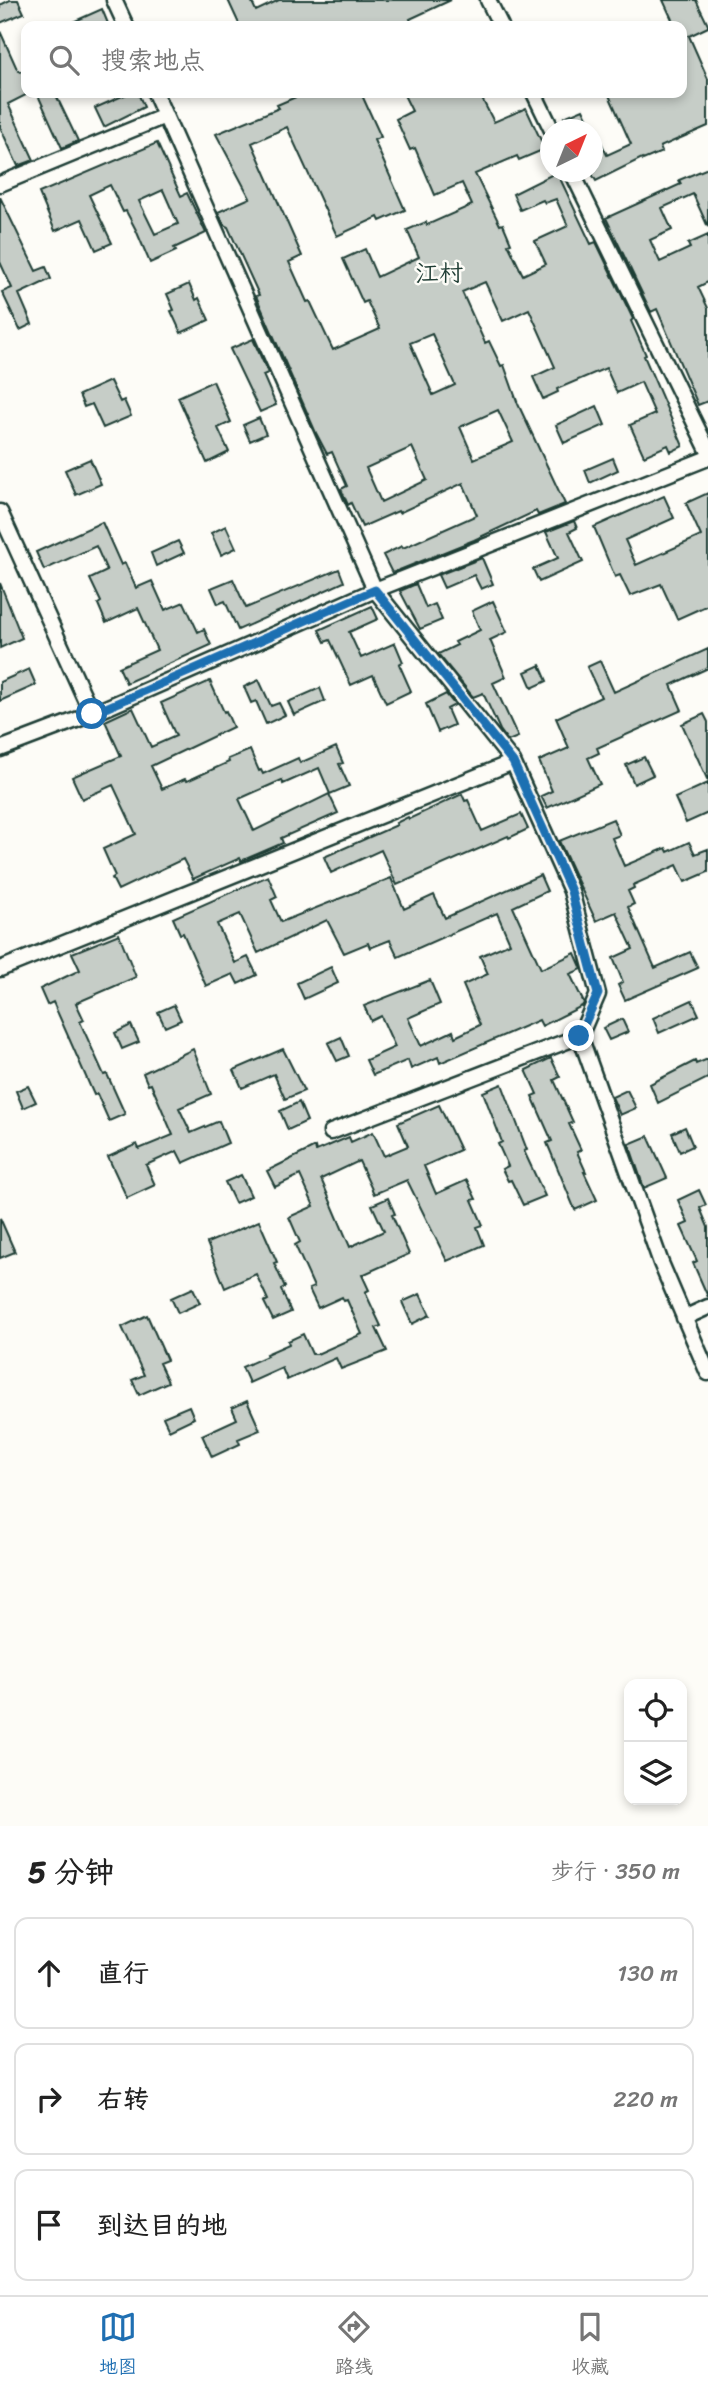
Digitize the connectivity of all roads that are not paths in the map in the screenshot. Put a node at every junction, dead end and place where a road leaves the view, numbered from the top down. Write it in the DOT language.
graph roads {
  1 [pos="114,0"];
  2 [pos="488,0"];
  3 [pos="124,21"];
  4 [pos="498,21"];
  5 [pos="157,98"];
  6 [pos="536,98"];
  7 [pos="165,116"];
  8 [pos="547,119"];
  9 [pos="577,182"];
  10 [pos="0,184"];
  11 [pos="708,450"];
  12 [pos="708,458"];
  13 [pos="0,512"];
  14 [pos="375,590"];
  15 [pos="92,714"];
  16 [pos="0,749"];
  17 [pos="513,762"];
  18 [pos="0,969"];
  19 [pos="579,1036"];
  20 [pos="331,1132"];
  21 [pos="708,1307"];
  22 [pos="684,1318"];
  23 [pos="708,1373"];
  1 -- 3 [label="street"];
  2 -- 4 [label="street"];
  5 -- 7 [label="street"];
  6 -- 8 [label="street"];
  7 -- 10 [label="street"];
  7 -- 14 [label="street"];
  9 -- 11 [label="street"];
  12 -- 14 [label="street"];
  13 -- 15 [label="street"];
  14 -- 15 [label="street"];
  14 -- 17 [label="street"];
  15 -- 16 [label="street"];
  17 -- 18 [label="street"];
  17 -- 19 [label="street"];
  19 -- 20 [label="street"];
  19 -- 22 [label="street"];
  21 -- 22 [label="street"];
  22 -- 23 [label="street"];
}
